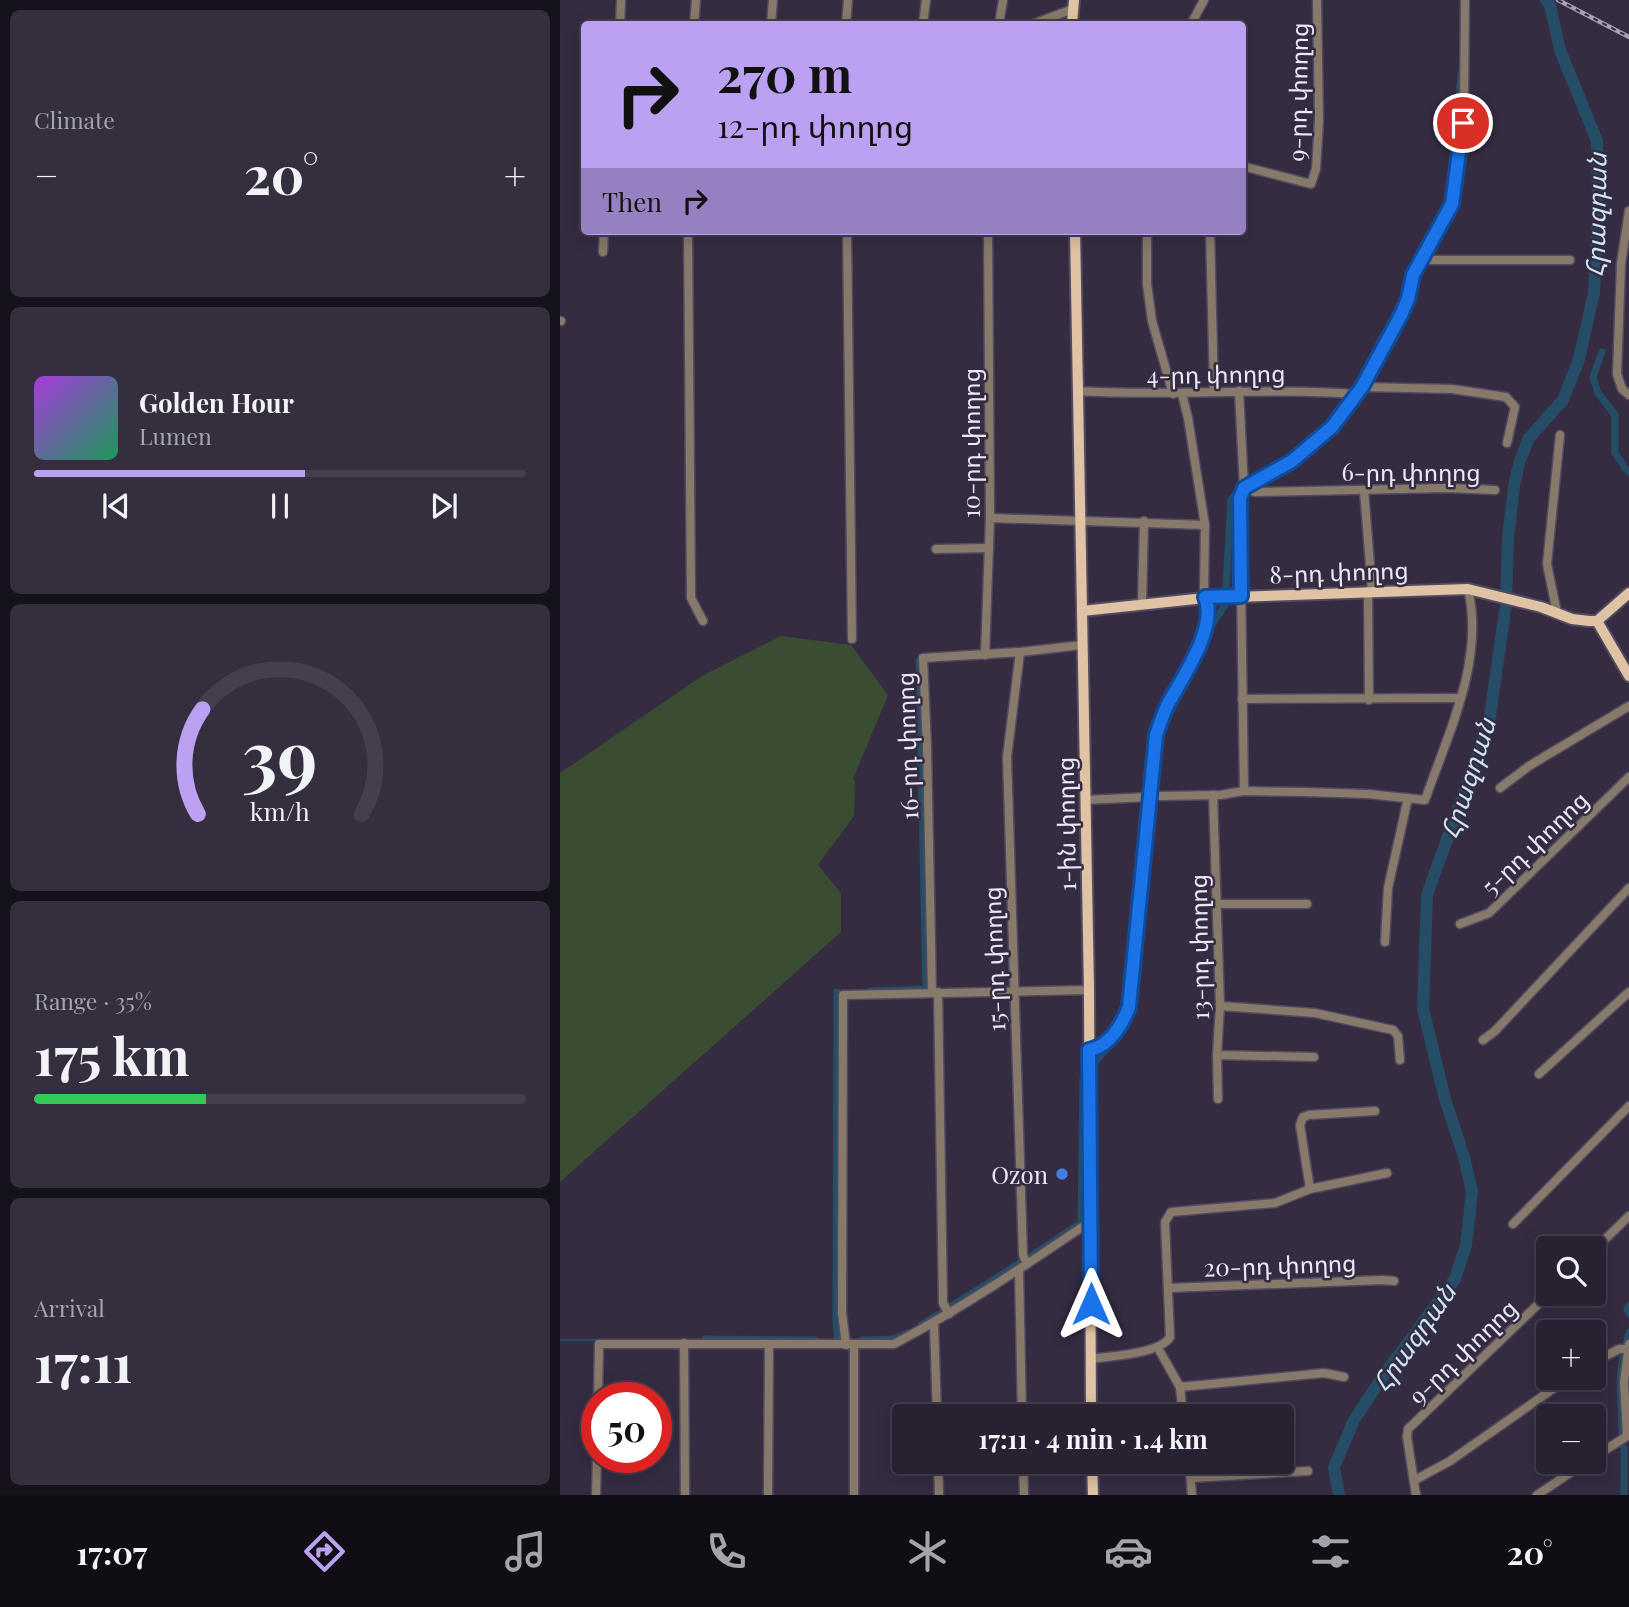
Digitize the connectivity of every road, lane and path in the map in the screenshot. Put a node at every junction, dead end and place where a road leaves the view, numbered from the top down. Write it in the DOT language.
graph roads {
  1 [pos="621,0"];
  2 [pos="696,0"];
  3 [pos="773,0"];
  4 [pos="848,0"];
  5 [pos="926,0"];
  6 [pos="1003,0"];
  7 [pos="1204,0"];
  8 [pos="1317,0"];
  9 [pos="1465,0"];
  10 [pos="1073,5"];
  11 [pos="620,21"];
  12 [pos="694,21"];
  13 [pos="771,21"];
  14 [pos="846,21"];
  15 [pos="923,21"];
  16 [pos="1000,21"];
  17 [pos="1039,21"];
  18 [pos="1193,21"];
  19 [pos="1246,167"];
  20 [pos="1629,211"];
  21 [pos="604,235"];
  22 [pos="688,235"];
  23 [pos="847,235"];
  24 [pos="988,235"];
  25 [pos="1075,235"];
  26 [pos="1147,235"];
  27 [pos="1210,235"];
  28 [pos="603,252"];
  29 [pos="1422,260"];
  30 [pos="1570,260"];
  31 [pos="1078,391"];
  32 [pos="1239,391"];
  33 [pos="1359,391"];
  34 [pos="1214,392"];
  35 [pos="1178,394"];
  36 [pos="1629,395"];
  37 [pos="1560,435"];
  38 [pos="1507,443"];
  39 [pos="1244,488"];
  40 [pos="1364,490"];
  41 [pos="1495,490"];
  42 [pos="989,518"];
  43 [pos="1081,521"];
  44 [pos="1144,522"];
  45 [pos="1205,525"];
  46 [pos="989,548"];
  47 [pos="936,549"];
  48 [pos="1470,589"];
  49 [pos="1370,591"];
  50 [pos="1629,593"];
  51 [pos="1241,596"];
  52 [pos="1205,597"];
  53 [pos="1142,604"];
  54 [pos="1082,611"];
  55 [pos="1557,613"];
  56 [pos="703,621"];
  57 [pos="1597,621"];
  58 [pos="852,639"];
  59 [pos="1082,645"];
  60 [pos="1020,652"];
  61 [pos="985,655"];
  62 [pos="1629,676"];
  63 [pos="1460,698"];
  64 [pos="1242,699"];
  65 [pos="1369,700"];
  66 [pos="1629,706"];
  67 [pos="1629,777"];
  68 [pos="1500,788"];
  69 [pos="1244,791"];
  70 [pos="1213,795"];
  71 [pos="1160,796"];
  72 [pos="1149,797"];
  73 [pos="1408,798"];
  74 [pos="1085,800"];
  75 [pos="1629,888"];
  76 [pos="1217,904"];
  77 [pos="1307,904"];
  78 [pos="1460,924"];
  79 [pos="1385,942"];
  80 [pos="1089,990"];
  81 [pos="935,992"];
  82 [pos="1013,992"];
  83 [pos="1629,992"];
  84 [pos="1220,1006"];
  85 [pos="1483,1040"];
  86 [pos="1089,1050"];
  87 [pos="1217,1055"];
  88 [pos="1314,1057"];
  89 [pos="1400,1060"];
  90 [pos="1539,1074"];
  91 [pos="1217,1099"];
  92 [pos="1629,1106"];
  93 [pos="1375,1111"];
  94 [pos="1387,1173"];
  95 [pos="1310,1189"];
  96 [pos="1629,1216"];
  97 [pos="1091,1221"];
  98 [pos="1513,1224"];
  99 [pos="1606,1238"];
  100 [pos="1027,1264"];
  101 [pos="1019,1270"];
  102 [pos="1394,1281"];
  103 [pos="1168,1288"];
  104 [pos="1536,1306"];
  105 [pos="949,1314"];
  106 [pos="934,1323"];
  107 [pos="684,1343"];
  108 [pos="769,1344"];
  109 [pos="850,1345"];
  110 [pos="1629,1346"];
  111 [pos="1158,1348"];
  112 [pos="1606,1356"];
  113 [pos="1091,1359"];
  114 [pos="1344,1377"];
  115 [pos="598,1382"];
  116 [pos="1180,1387"];
  117 [pos="1551,1390"];
  118 [pos="937,1404"];
  119 [pos="1022,1404"];
  120 [pos="1091,1404"];
  121 [pos="1182,1404"];
  122 [pos="1628,1435"];
  123 [pos="1606,1449"];
  124 [pos="1307,1471"];
  125 [pos="597,1473"];
  126 [pos="938,1474"];
  127 [pos="1023,1474"];
  128 [pos="1092,1474"];
  129 [pos="1191,1474"];
  130 [pos="1568,1474"];
  131 [pos="1191,1478"];
  132 [pos="1415,1480"];
  133 [pos="596,1495"];
  134 [pos="685,1495"];
  135 [pos="768,1495"];
  136 [pos="855,1495"];
  137 [pos="939,1495"];
  138 [pos="1024,1495"];
  139 [pos="1093,1495"];
  140 [pos="1192,1495"];
  141 [pos="1416,1495"];
  142 [pos="1537,1495"];
  1 -- 11 [label="street"];
  2 -- 12 [label="street"];
  3 -- 13 [label="street"];
  4 -- 14 [label="street"];
  5 -- 15 [label="street"];
  6 -- 16 [label="street"];
  7 -- 18 [label="street"];
  8 -- 19 [label="street, 9-րդ փողոց"];
  9 -- 29 [label="street"];
  10 -- 17 [label="street"];
  20 -- 36 [label="street"];
  21 -- 28 [label="street"];
  22 -- 56 [label="street"];
  23 -- 58 [label="street"];
  24 -- 42 [label="street, 10-րդ փողոց"];
  25 -- 31 [label="main road, 1-ին փողոց"];
  26 -- 35 [label="street"];
  27 -- 34 [label="street"];
  29 -- 30 [label="street"];
  29 -- 33 [label="street"];
  31 -- 35 [label="street, 4-րդ փողոց"];
  31 -- 43 [label="main road, 1-ին փողոց"];
  32 -- 33 [label="street, 4-րդ փողոց"];
  32 -- 34 [label="street, 4-րդ փողոց"];
  32 -- 39 [label="street"];
  33 -- 38 [label="street, 4-րդ փողոց"];
  33 -- 39 [label="street"];
  34 -- 35 [label="street, 4-րդ փողոց"];
  35 -- 45 [label="street"];
  37 -- 55 [label="street"];
  39 -- 40 [label="street, 6-րդ փողոց"];
  39 -- 51 [label="street"];
  40 -- 41 [label="street, 6-րդ փողոց"];
  40 -- 49 [label="street"];
  42 -- 43 [label="street"];
  42 -- 46 [label="street, 10-րդ փողոց"];
  43 -- 44 [label="street"];
  43 -- 54 [label="main road, 1-ին փողոց"];
  44 -- 45 [label="street"];
  44 -- 53 [label="street"];
  45 -- 52 [label="street"];
  46 -- 47 [label="street"];
  46 -- 61 [label="street, 10-րդ փողոց"];
  48 -- 49 [label="main road, 8-րդ փողոց"];
  48 -- 55 [label="main road, 8-րդ փողոց"];
  48 -- 63 [label="street"];
  49 -- 51 [label="main road, 8-րդ փողոց"];
  49 -- 65 [label="street"];
  50 -- 57 [label="main road"];
  51 -- 52 [label="main road, 8-րդ փողոց"];
  51 -- 64 [label="street"];
  52 -- 53 [label="main road, 8-րդ փողոց"];
  52 -- 72 [label="street"];
  53 -- 54 [label="main road, 8-րդ փողոց"];
  54 -- 59 [label="main road, 1-ին փողոց"];
  55 -- 57 [label="main road"];
  57 -- 62 [label="main road"];
  59 -- 60 [label="street, 16-րդ փողոց"];
  59 -- 74 [label="main road, 1-ին փողոց"];
  60 -- 61 [label="street, 16-րդ փողոց"];
  60 -- 82 [label="street, 15-րդ փողոց"];
  61 -- 81 [label="street, 16-րդ փողոց"];
  63 -- 65 [label="street"];
  63 -- 73 [label="street"];
  64 -- 65 [label="street"];
  64 -- 69 [label="street"];
  66 -- 68 [label="street"];
  67 -- 78 [label="street, 5-րդ փողոց"];
  69 -- 70 [label="street"];
  69 -- 73 [label="street"];
  70 -- 71 [label="street"];
  70 -- 76 [label="street, 13-րդ փողոց"];
  72 -- 74 [label="street"];
  72 -- 86 [label="street"];
  73 -- 79 [label="street"];
  74 -- 80 [label="main road, 1-ին փողոց"];
  75 -- 85 [label="street"];
  76 -- 77 [label="street"];
  76 -- 84 [label="street, 13-րդ փողոց"];
  80 -- 82 [label="street"];
  80 -- 86 [label="main road, 1-ին փողոց"];
  81 -- 82 [label="street"];
  81 -- 105 [label="street, 16-րդ փողոց"];
  81 -- 109 [label="street"];
  82 -- 100 [label="street, 15-րդ փողոց"];
  83 -- 90 [label="street"];
  84 -- 87 [label="street, 13-րդ փողոց"];
  84 -- 89 [label="street"];
  86 -- 97 [label="main road, 1-ին փողոց"];
  87 -- 88 [label="street"];
  87 -- 91 [label="street, 13-րդ փողոց"];
  92 -- 98 [label="street"];
  93 -- 95 [label="street"];
  94 -- 95 [label="street"];
  95 -- 103 [label="street"];
  96 -- 99 [label="street"];
  97 -- 100 [label="street"];
  97 -- 113 [label="main road, 1-ին փողոց"];
  100 -- 101 [label="street"];
  101 -- 105 [label="street"];
  101 -- 119 [label="street"];
  102 -- 103 [label="street, 20-րդ փողոց"];
  103 -- 111 [label="street"];
  104 -- 132 [label="street, 9-րդ փողոց"];
  105 -- 106 [label="street"];
  106 -- 109 [label="street"];
  106 -- 118 [label="street"];
  107 -- 108 [label="street"];
  107 -- 115 [label="street"];
  107 -- 134 [label="street"];
  108 -- 109 [label="street"];
  108 -- 135 [label="street"];
  109 -- 136 [label="street"];
  110 -- 112 [label="street"];
  110 -- 122 [label="street"];
  111 -- 113 [label="street"];
  111 -- 116 [label="street"];
  113 -- 120 [label="main road, 1-ին փողոց"];
  114 -- 116 [label="street"];
  116 -- 121 [label="street"];
  117 -- 132 [label="street"];
  122 -- 123 [label="street"];
  124 -- 131 [label="street"];
  125 -- 133 [label="street"];
  126 -- 137 [label="street"];
  127 -- 138 [label="street"];
  128 -- 139 [label="main road"];
  129 -- 131 [label="street"];
  130 -- 142 [label="street"];
  131 -- 140 [label="street"];
  132 -- 141 [label="street"];
}
